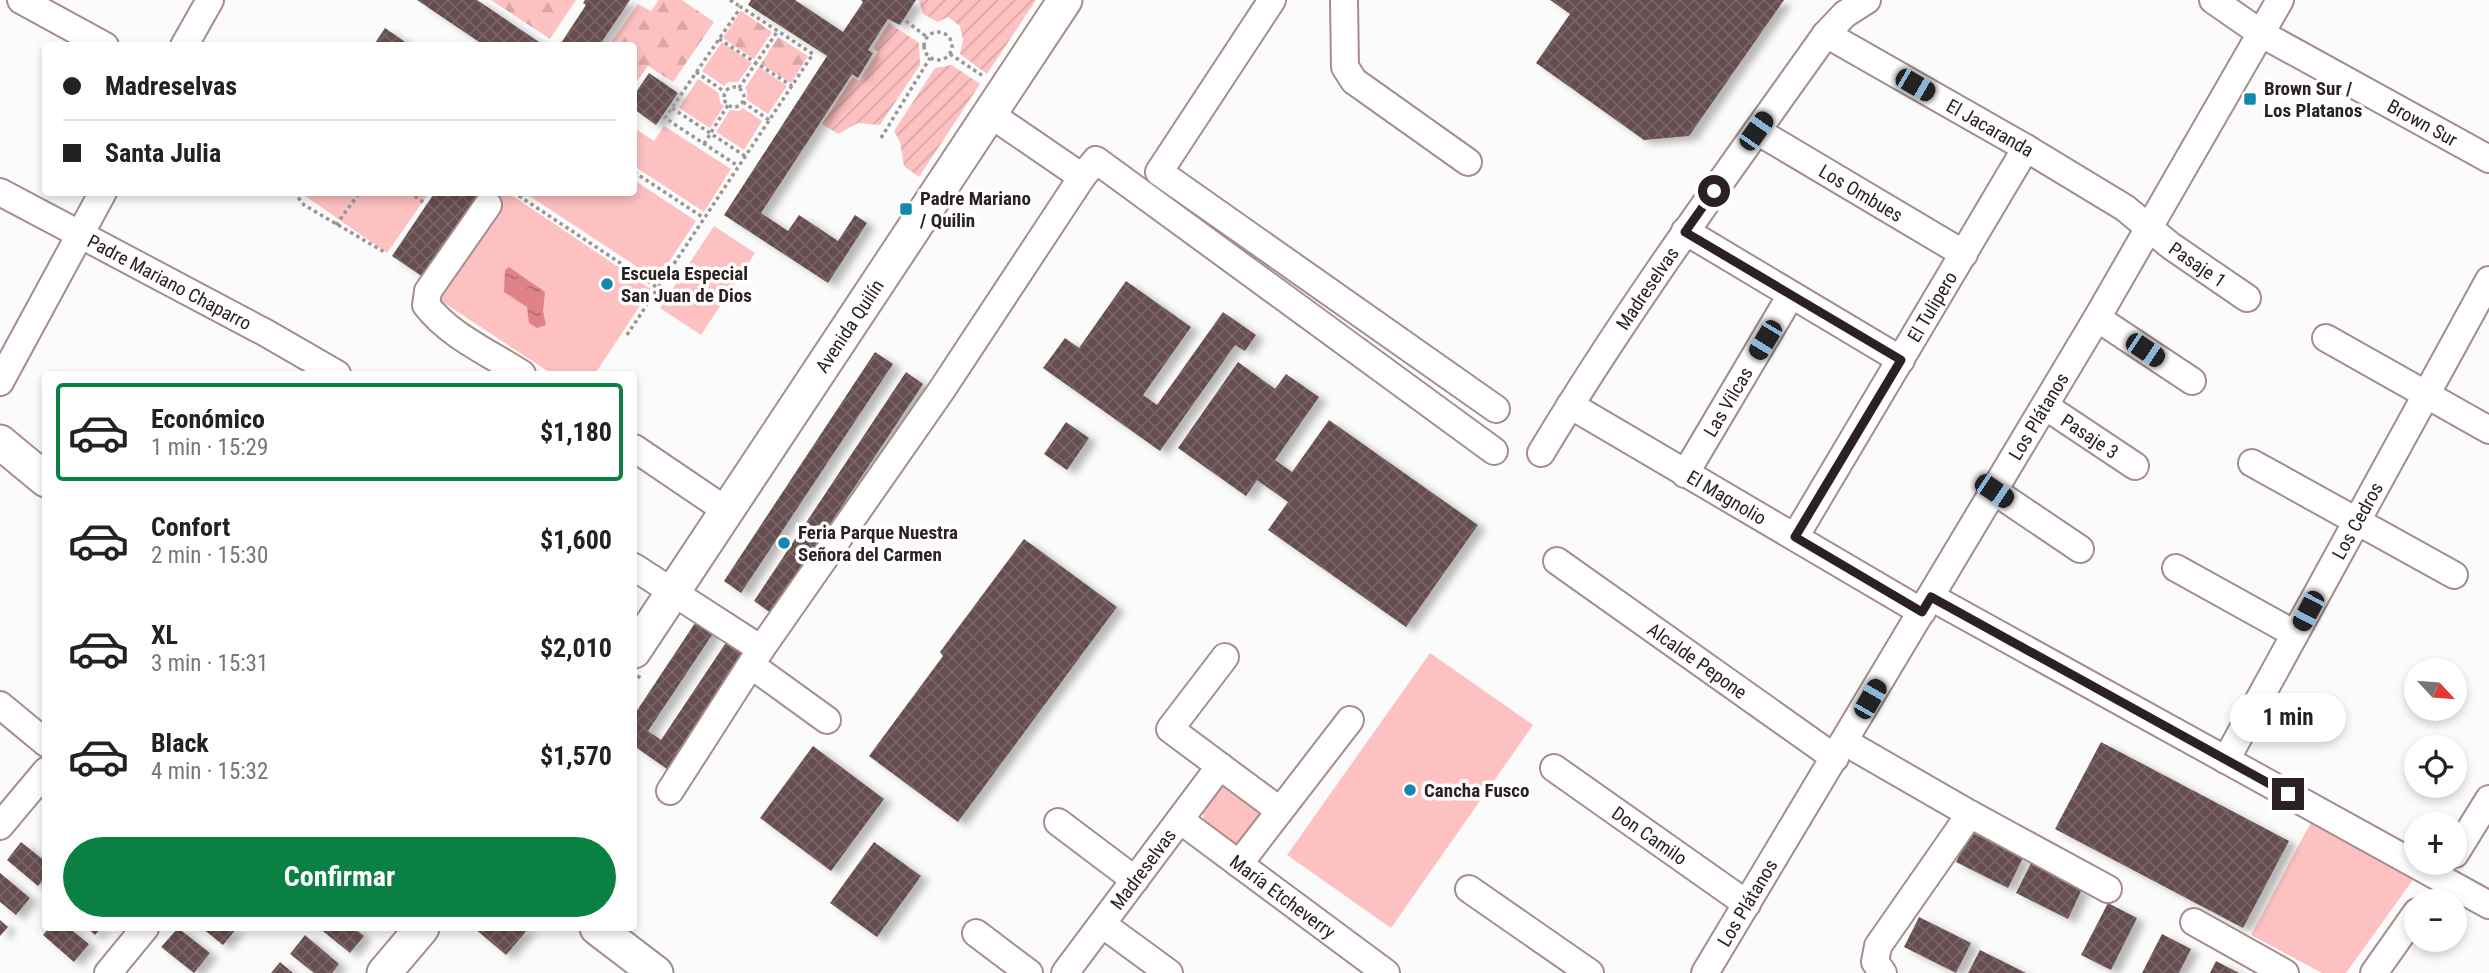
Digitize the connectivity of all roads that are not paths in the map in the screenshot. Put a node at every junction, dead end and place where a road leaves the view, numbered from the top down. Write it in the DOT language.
graph roads {
  1 [pos="21,0"];
  2 [pos="209,0"];
  3 [pos="1065,0"];
  4 [pos="1272,0"];
  5 [pos="1344,0"];
  6 [pos="1867,0"];
  7 [pos="2213,0"];
  8 [pos="2280,0"];
  9 [pos="1826,34"];
  10 [pos="2262,34"];
  11 [pos="98,42"];
  12 [pos="186,42"];
  13 [pos="990,114"];
  14 [pos="1756,131"];
  15 [pos="2026,148"];
  16 [pos="2489,159"];
  17 [pos="1468,162"];
  18 [pos="1082,177"];
  19 [pos="0,192"];
  20 [pos="101,196"];
  21 [pos="488,205"];
  22 [pos="2150,227"];
  23 [pos="1685,232"];
  24 [pos="80,235"];
  25 [pos="1964,254"];
  26 [pos="2489,280"];
  27 [pos="1791,295"];
  28 [pos="2247,298"];
  29 [pos="2097,318"];
  30 [pos="2326,338"];
  31 [pos="1901,360"];
  32 [pos="332,371"];
  33 [pos="518,371"];
  34 [pos="2192,381"];
  35 [pos="0,382"];
  36 [pos="2426,395"];
  37 [pos="1570,405"];
  38 [pos="2045,406"];
  39 [pos="1496,409"];
  40 [pos="2489,430"];
  41 [pos="0,442"];
  42 [pos="637,450"];
  43 [pos="1494,451"];
  44 [pos="1541,453"];
  45 [pos="2252,463"];
  46 [pos="2135,466"];
  47 [pos="1685,474"];
  48 [pos="42,477"];
  49 [pos="1994,491"];
  50 [pos="727,511"];
  51 [pos="2357,521"];
  52 [pos="1795,537"];
  53 [pos="2080,549"];
  54 [pos="1557,561"];
  55 [pos="2176,568"];
  56 [pos="637,569"];
  57 [pos="2454,575"];
  58 [pos="673,593"];
  59 [pos="1926,605"];
  60 [pos="2295,634"];
  61 [pos="637,647"];
  62 [pos="756,657"];
  63 [pos="1225,657"];
  64 [pos="0,705"];
  65 [pos="827,720"];
  66 [pos="1350,720"];
  67 [pos="42,740"];
  68 [pos="1840,750"];
  69 [pos="2226,760"];
  70 [pos="1220,766"];
  71 [pos="1554,768"];
  72 [pos="42,776"];
  73 [pos="670,791"];
  74 [pos="2489,799"];
  75 [pos="1279,810"];
  76 [pos="1969,814"];
  77 [pos="1180,820"];
  78 [pos="1058,821"];
  79 [pos="0,826"];
  80 [pos="2467,835"];
  81 [pos="2404,849"];
  82 [pos="1239,864"];
  83 [pos="2451,875"];
  84 [pos="1135,880"];
  85 [pos="1469,889"];
  86 [pos="2108,890"];
  87 [pos="1747,904"];
  88 [pos="2489,905"];
  89 [pos="2194,922"];
  90 [pos="1102,924"];
  91 [pos="2404,930"];
  92 [pos="143,931"];
  93 [pos="419,931"];
  94 [pos="601,931"];
  95 [pos="976,933"];
  96 [pos="108,973"];
  97 [pos="384,973"];
  98 [pos="656,973"];
  99 [pos="1029,973"];
  100 [pos="1065,973"];
  101 [pos="1169,973"];
  102 [pos="1386,973"];
  103 [pos="1590,973"];
  104 [pos="1705,973"];
  105 [pos="1883,973"];
  106 [pos="2285,973"];
  107 [pos="2374,973"];
  1 -- 11 [label="street"];
  2 -- 12 [label="street"];
  3 -- 13 [label="main road, Avenida Quilín"];
  4 -- 39 [label="street"];
  5 -- 17 [label="street"];
  6 -- 9 [label="street, Madreselvas"];
  7 -- 10 [label="street, Brown Sur"];
  8 -- 10 [label="street, Los Plátanos"];
  9 -- 14 [label="street, Madreselvas"];
  9 -- 15 [label="street, El Jacaranda"];
  10 -- 16 [label="street, Brown Sur"];
  10 -- 22 [label="street, Los Plátanos"];
  13 -- 18 [label="street"];
  13 -- 50 [label="main road, Avenida Quilín"];
  14 -- 23 [label="street, Madreselvas"];
  14 -- 25 [label="street, Los Ombues"];
  15 -- 22 [label="street, El Jacaranda"];
  15 -- 25 [label="street, El Tulipero"];
  18 -- 43 [label="street"];
  18 -- 62 [label="street"];
  19 -- 24 [label="street, Padre Mariano Chaparro"];
  20 -- 24 [label="street"];
  21 -- 33 [label="street"];
  22 -- 28 [label="street, Pasaje 1"];
  22 -- 29 [label="street, Los Plátanos"];
  23 -- 27 [label="street"];
  23 -- 37 [label="street, Madreselvas"];
  24 -- 32 [label="street, Padre Mariano Chaparro"];
  24 -- 35 [label="street"];
  25 -- 31 [label="street, El Tulipero"];
  26 -- 36 [label="street, Los Cedros"];
  27 -- 31 [label="street"];
  27 -- 47 [label="street, Las Vilcas"];
  29 -- 34 [label="street"];
  29 -- 38 [label="street, Los Plátanos"];
  30 -- 36 [label="street"];
  31 -- 52 [label="street, El Tulipero"];
  36 -- 40 [label="street"];
  36 -- 51 [label="street, Los Cedros"];
  37 -- 44 [label="street, Madreselvas"];
  37 -- 47 [label="street, El Magnolio"];
  38 -- 46 [label="street, Pasaje 3"];
  38 -- 49 [label="street, Los Plátanos"];
  41 -- 48 [label="main road"];
  42 -- 50 [label="street"];
  45 -- 51 [label="street"];
  47 -- 52 [label="street, El Magnolio"];
  49 -- 53 [label="street"];
  49 -- 59 [label="street, Los Plátanos"];
  50 -- 58 [label="main road, Avenida Quilín"];
  51 -- 57 [label="street"];
  51 -- 60 [label="street, Los Cedros"];
  52 -- 59 [label="street, El Magnolio"];
  54 -- 68 [label="street, Alcalde Pepone"];
  55 -- 60 [label="street"];
  56 -- 58 [label="street"];
  58 -- 61 [label="main road, Avenida Quilín"];
  58 -- 62 [label="street"];
  59 -- 68 [label="street, Los Plátanos"];
  59 -- 69 [label="street, El Magnolio"];
  60 -- 69 [label="street, Los Cedros"];
  62 -- 65 [label="street"];
  62 -- 73 [label="street"];
  63 -- 70 [label="street"];
  64 -- 67 [label="street"];
  66 -- 75 [label="street"];
  68 -- 76 [label="street, Alcalde Pepone"];
  68 -- 87 [label="street, Los Plátanos"];
  69 -- 81 [label="street, El Magnolio"];
  70 -- 75 [label="street"];
  70 -- 77 [label="street, Madreselvas"];
  71 -- 87 [label="street, Don Camilo"];
  72 -- 79 [label="street"];
  74 -- 80 [label="street"];
  75 -- 82 [label="street"];
  76 -- 86 [label="street, Alcalde Pepone"];
  76 -- 105 [label="street"];
  77 -- 82 [label="street, María Etcheverry"];
  77 -- 84 [label="street, Madreselvas"];
  78 -- 84 [label="street"];
  82 -- 102 [label="street, María Etcheverry"];
  83 -- 88 [label="street, El Magnolio"];
  84 -- 90 [label="street, Madreselvas"];
  85 -- 103 [label="street"];
  87 -- 104 [label="street, Los Plátanos"];
  89 -- 106 [label="street"];
  90 -- 100 [label="street, Madreselvas"];
  90 -- 101 [label="street"];
  91 -- 107 [label="street"];
  92 -- 96 [label="street"];
  93 -- 97 [label="main road"];
  94 -- 98 [label="main road"];
  95 -- 99 [label="street"];
}
